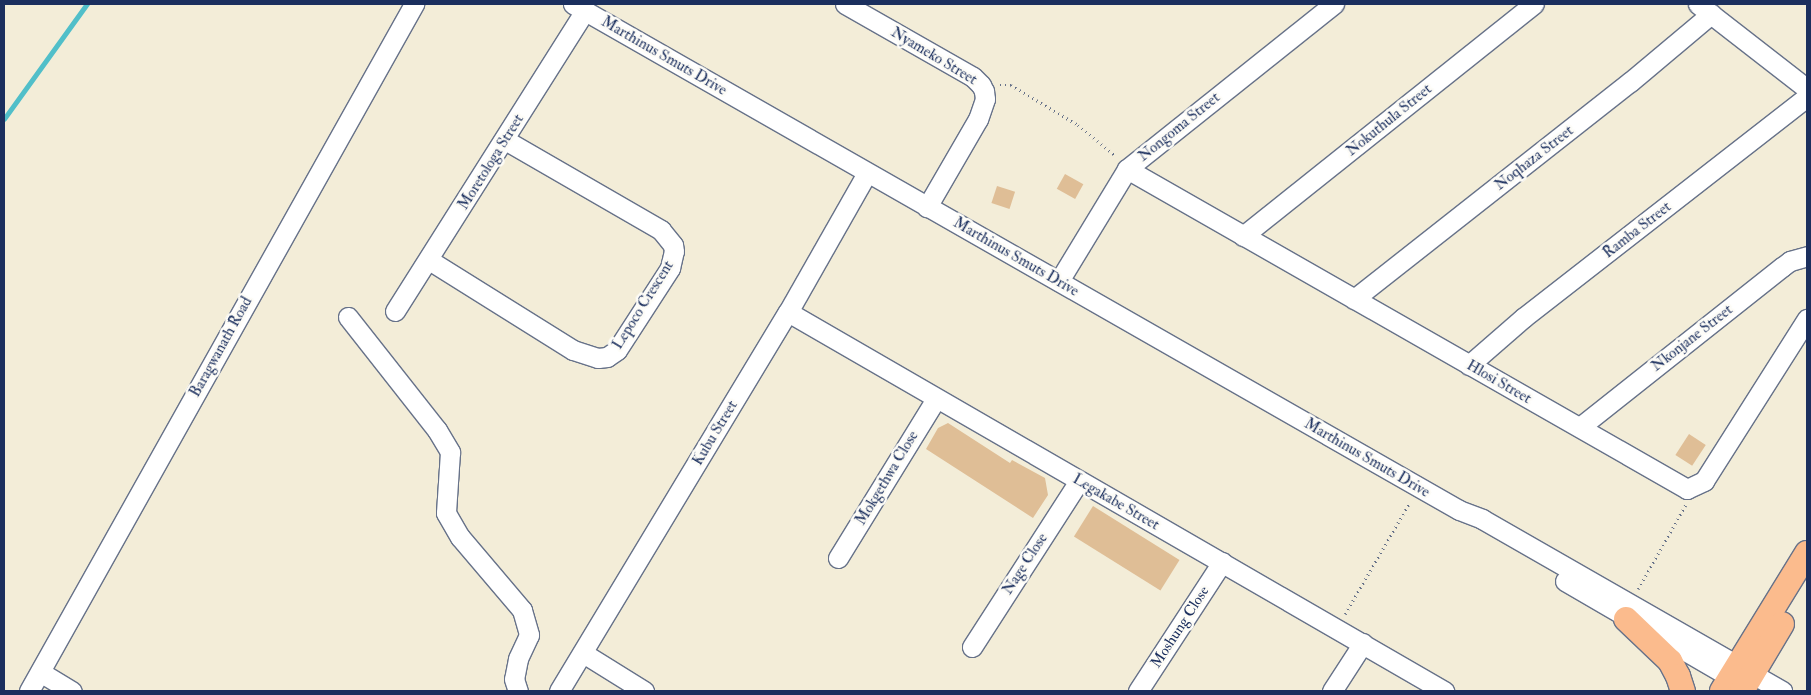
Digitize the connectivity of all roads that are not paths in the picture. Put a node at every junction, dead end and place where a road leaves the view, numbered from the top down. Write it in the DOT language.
graph roads {
  1 [pos="414,4"];
  2 [pos="845,4"];
  3 [pos="1334,4"];
  4 [pos="1534,4"];
  5 [pos="579,7"];
  6 [pos="1705,9"];
  7 [pos="1807,89"];
  8 [pos="1807,97"];
  9 [pos="505,140"];
  10 [pos="1128,168"];
  11 [pos="867,173"];
  12 [pos="927,207"];
  13 [pos="1243,236"];
  14 [pos="1807,256"];
  15 [pos="429,260"];
  16 [pos="1059,281"];
  17 [pos="1354,300"];
  18 [pos="395,312"];
  19 [pos="788,312"];
  20 [pos="348,317"];
  21 [pos="1807,319"];
  22 [pos="1469,364"];
  23 [pos="936,399"];
  24 [pos="1580,427"];
  25 [pos="1079,481"];
  26 [pos="1807,553"];
  27 [pos="838,558"];
  28 [pos="1222,562"];
  29 [pos="1807,580"];
  30 [pos="1628,611"];
  31 [pos="1363,643"];
  32 [pos="972,647"];
  33 [pos="583,653"];
  34 [pos="40,672"];
  35 [pos="1741,682"];
  36 [pos="30,691"];
  37 [pos="72,691"];
  38 [pos="518,691"];
  39 [pos="559,691"];
  40 [pos="644,691"];
  41 [pos="1138,691"];
  42 [pos="1332,691"];
  43 [pos="1444,691"];
  44 [pos="1683,691"];
  45 [pos="1782,691"];
  1 -- 34 [label="street, Baragwanath Road"];
  2 -- 12 [label="street, Nyameko Street"];
  3 -- 10 [label="street, Nongoma Street"];
  4 -- 13 [label="street, Nokuthula Street"];
  5 -- 9 [label="street, Moretologa Street"];
  5 -- 11 [label="street, Marthinus Smuts Drive"];
  6 -- 7 [label="street"];
  6 -- 17 [label="street, Noqhaza Street"];
  8 -- 22 [label="street, Ramba Street"];
  9 -- 15 [label="street, Moretologa Street"];
  9 -- 15 [label="street, Lepoco Crescent"];
  10 -- 13 [label="street, Hlosi Street"];
  10 -- 16 [label="street, Nongoma Street"];
  11 -- 12 [label="street, Marthinus Smuts Drive"];
  11 -- 19 [label="street, Kubu Street"];
  12 -- 16 [label="street, Marthinus Smuts Drive"];
  13 -- 17 [label="street, Hlosi Street"];
  14 -- 24 [label="street, Nkonjane Street"];
  15 -- 18 [label="street, Moretologa Street"];
  16 -- 30 [label="street, Marthinus Smuts Drive"];
  17 -- 22 [label="street, Hlosi Street"];
  19 -- 23 [label="street, Legakabe Street"];
  19 -- 33 [label="street, Kubu Street"];
  20 -- 38 [label="street"];
  21 -- 24 [label="street, Hlosi Street"];
  22 -- 24 [label="street, Hlosi Street"];
  23 -- 25 [label="street, Legakabe Street"];
  23 -- 27 [label="street, Mokgethwa Close"];
  25 -- 28 [label="street, Legakabe Street"];
  25 -- 32 [label="street, Nage Close"];
  26 -- 35 [label="main road"];
  28 -- 31 [label="street, Legakabe Street"];
  28 -- 41 [label="street, Moshung Close"];
  29 -- 35 [label="main road"];
  30 -- 35 [label="street, Marthinus Smuts Drive"];
  30 -- 44 [label="main road"];
  31 -- 42 [label="street"];
  31 -- 43 [label="street, Legakabe Street"];
  33 -- 39 [label="street, Kubu Street"];
  33 -- 40 [label="street"];
  34 -- 36 [label="street, Baragwanath Road"];
  34 -- 37 [label="street"];
  35 -- 45 [label="street, Marthinus Smuts Drive"];
}
